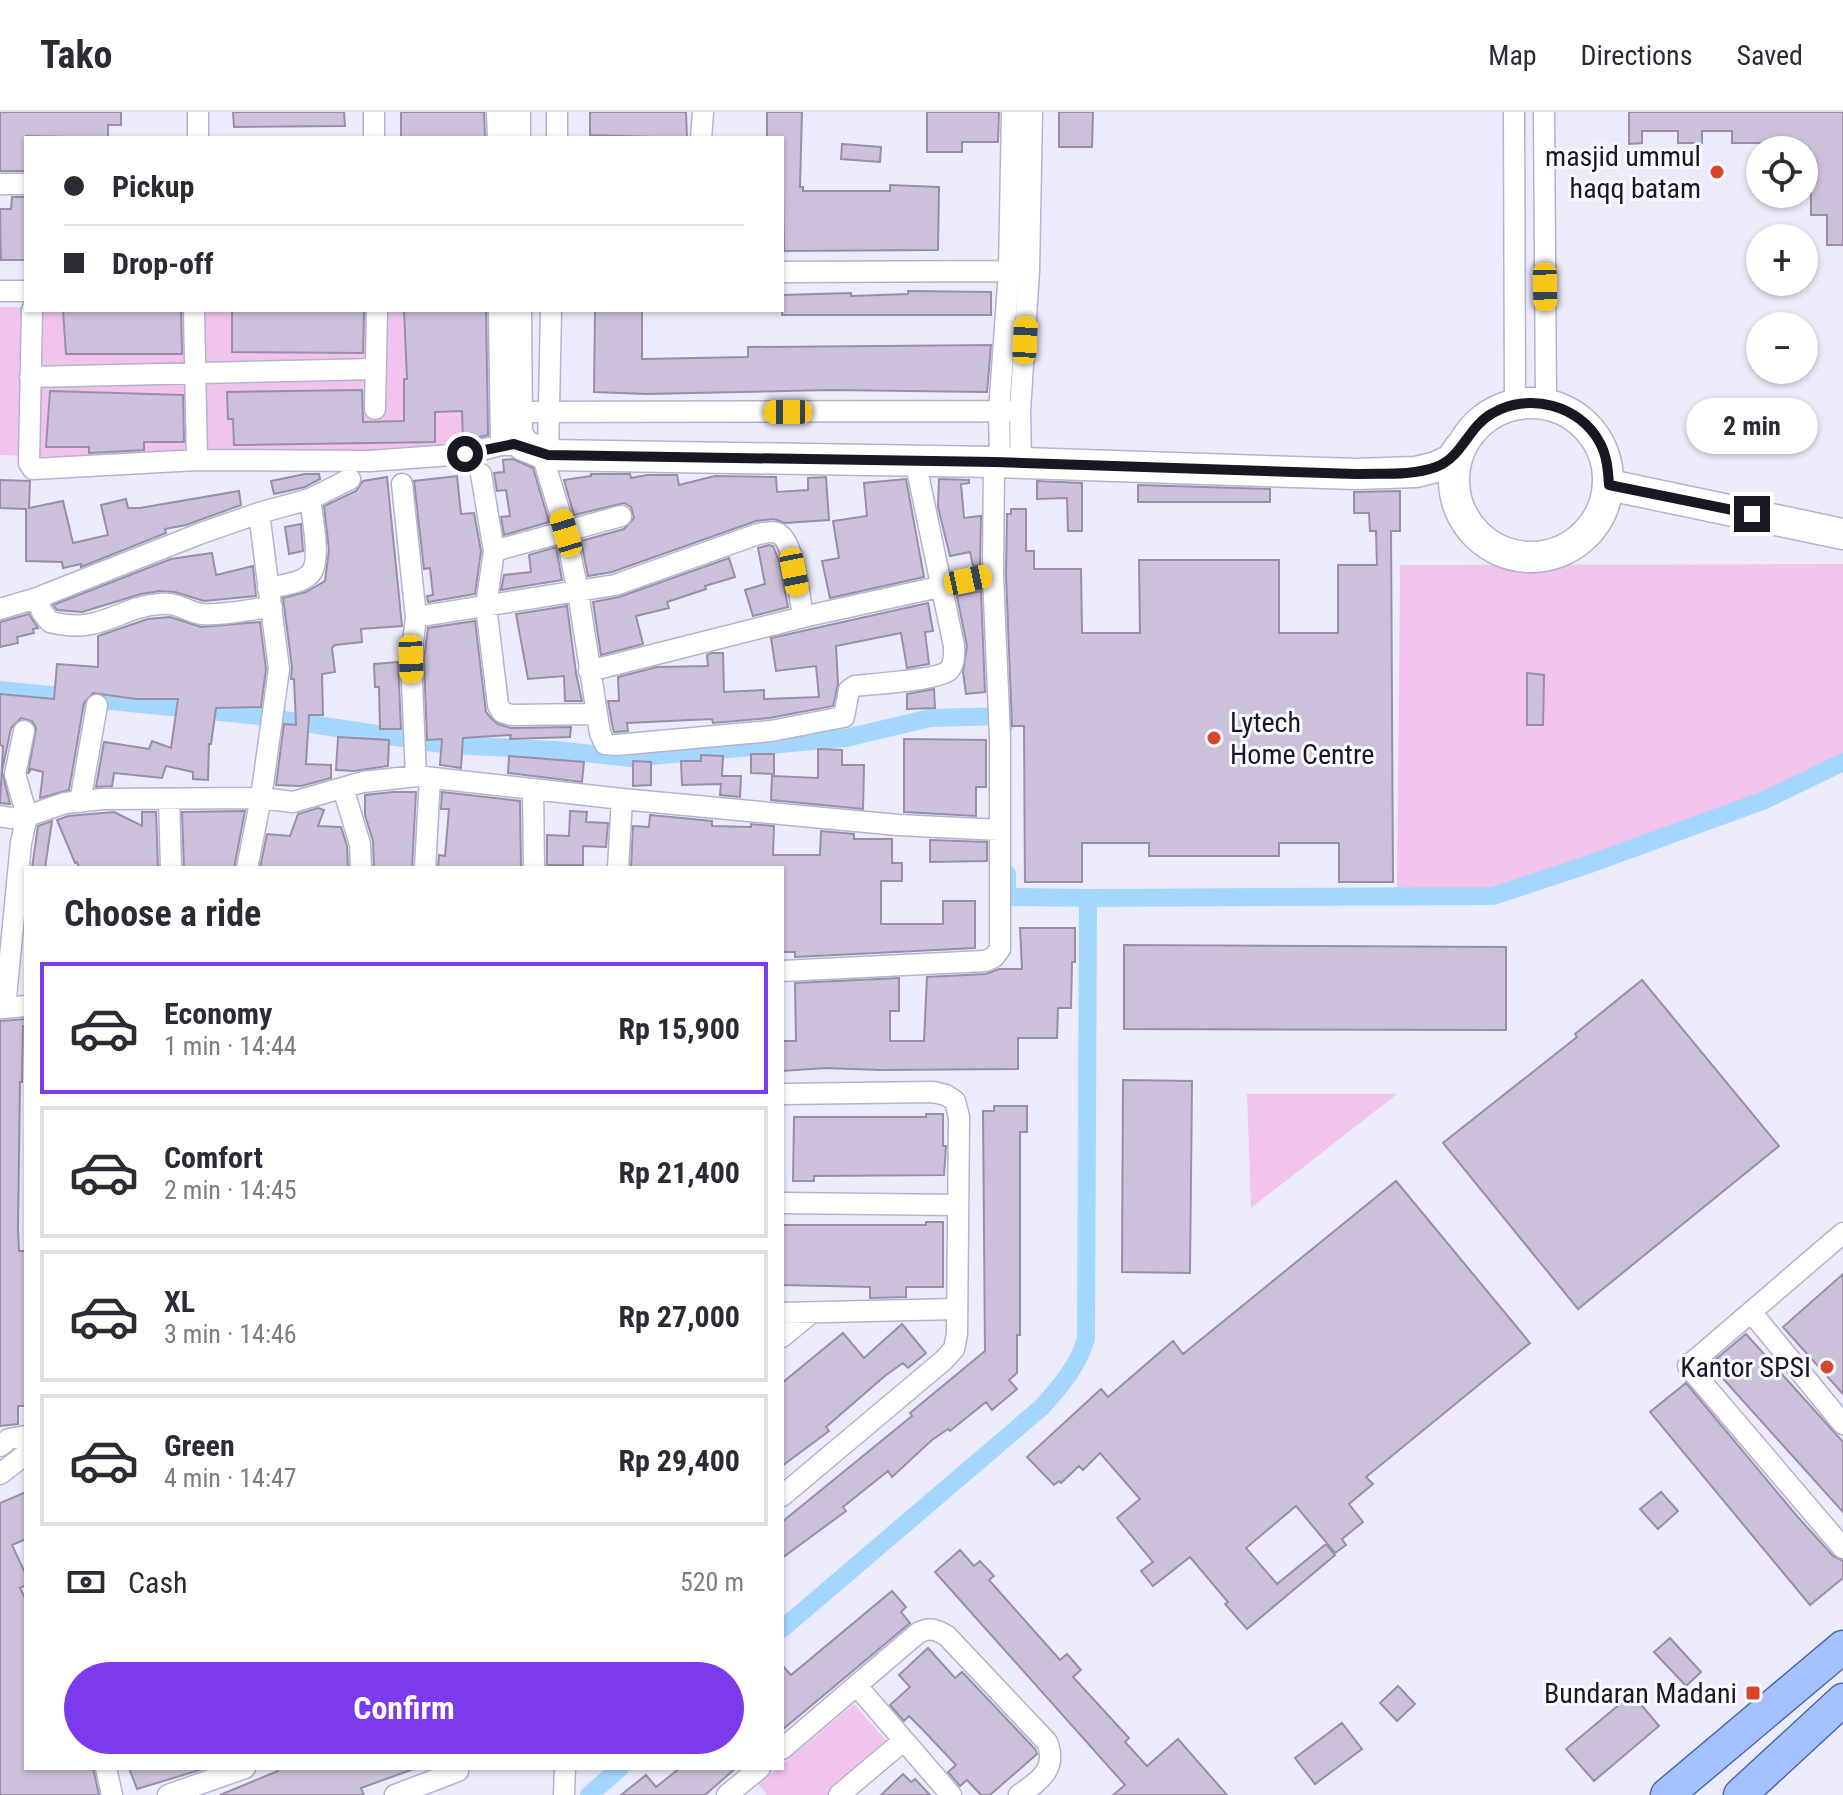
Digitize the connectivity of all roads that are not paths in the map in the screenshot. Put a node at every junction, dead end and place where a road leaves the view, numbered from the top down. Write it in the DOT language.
graph roads {
  1 [pos="198,112"];
  2 [pos="374,112"];
  3 [pos="497,112"];
  4 [pos="515,112"];
  5 [pos="557,112"];
  6 [pos="703,112"];
  7 [pos="1012,112"];
  8 [pos="1032,112"];
  9 [pos="1514,112"];
  10 [pos="1544,112"];
  11 [pos="198,136"];
  12 [pos="374,136"];
  13 [pos="498,136"];
  14 [pos="515,136"];
  15 [pos="557,136"];
  16 [pos="701,136"];
  17 [pos="0,184"];
  18 [pos="24,184"];
  19 [pos="1019,271"];
  20 [pos="784,272"];
  21 [pos="0,291"];
  22 [pos="24,291"];
  23 [pos="32,312"];
  24 [pos="194,312"];
  25 [pos="377,312"];
  26 [pos="499,312"];
  27 [pos="516,312"];
  28 [pos="551,312"];
  29 [pos="376,369"];
  30 [pos="197,375"];
  31 [pos="30,377"];
  32 [pos="1515,404"];
  33 [pos="1546,404"];
  34 [pos="375,409"];
  35 [pos="999,411"];
  36 [pos="1020,411"];
  37 [pos="518,412"];
  38 [pos="548,413"];
  39 [pos="1460,447"];
  40 [pos="528,450"];
  41 [pos="197,460"];
  42 [pos="915,460"];
  43 [pos="1005,462"];
  44 [pos="1416,472"];
  45 [pos="481,474"];
  46 [pos="350,479"];
  47 [pos="402,484"];
  48 [pos="1609,485"];
  49 [pos="1455,498"];
  50 [pos="310,499"];
  51 [pos="259,513"];
  52 [pos="621,516"];
  53 [pos="566,533"];
  54 [pos="1843,534"];
  55 [pos="494,551"];
  56 [pos="993,575"];
  57 [pos="942,586"];
  58 [pos="578,592"];
  59 [pos="37,598"];
  60 [pos="270,598"];
  61 [pos="486,606"];
  62 [pos="0,609"];
  63 [pos="416,617"];
  64 [pos="803,617"];
  65 [pos="589,671"];
  66 [pos="97,705"];
  67 [pos="595,714"];
  68 [pos="24,731"];
  69 [pos="419,761"];
  70 [pos="343,788"];
  71 [pos="533,790"];
  72 [pos="261,798"];
  73 [pos="169,799"];
  74 [pos="622,799"];
  75 [pos="80,802"];
  76 [pos="0,816"];
  77 [pos="27,816"];
  78 [pos="1000,830"];
  79 [pos="171,866"];
  80 [pos="247,866"];
  81 [pos="361,866"];
  82 [pos="425,866"];
  83 [pos="534,866"];
  84 [pos="618,866"];
  85 [pos="784,971"];
  86 [pos="10,1007"];
  87 [pos="784,1094"];
  88 [pos="784,1203"];
  89 [pos="958,1205"];
  90 [pos="1843,1233"];
  91 [pos="956,1309"];
  92 [pos="784,1313"];
  93 [pos="811,1313"];
  94 [pos="1752,1313"];
  95 [pos="784,1335"];
  96 [pos="1843,1424"];
  97 [pos="24,1436"];
  98 [pos="0,1446"];
  99 [pos="24,1456"];
  100 [pos="0,1474"];
  101 [pos="784,1494"];
  102 [pos="1843,1548"];
  103 [pos="1843,1647"];
  104 [pos="857,1686"];
  105 [pos="1843,1700"];
  106 [pos="903,1741"];
  107 [pos="784,1747"];
  108 [pos="106,1770"];
  109 [pos="239,1770"];
  110 [pos="565,1770"];
  111 [pos="758,1770"];
  112 [pos="458,1771"];
  113 [pos="738,1792"];
  114 [pos="564,1794"];
  115 [pos="112,1795"];
  116 [pos="168,1795"];
  117 [pos="395,1795"];
  118 [pos="839,1795"];
  119 [pos="951,1795"];
  120 [pos="1019,1795"];
  121 [pos="1667,1795"];
  122 [pos="1740,1795"];
  1 -- 11 [label="street"];
  2 -- 12 [label="street"];
  3 -- 13 [label="street"];
  4 -- 14 [label="street"];
  5 -- 15 [label="street"];
  6 -- 16 [label="street"];
  7 -- 19 [label="street"];
  8 -- 19 [label="street"];
  9 -- 32 [label="street"];
  10 -- 33 [label="street"];
  17 -- 18 [label="street"];
  19 -- 20 [label="street"];
  19 -- 35 [label="street"];
  19 -- 36 [label="street"];
  21 -- 22 [label="street"];
  23 -- 31 [label="street"];
  24 -- 30 [label="street"];
  25 -- 29 [label="street"];
  26 -- 40 [label="street"];
  27 -- 37 [label="street"];
  28 -- 38 [label="street"];
  29 -- 30 [label="street"];
  29 -- 34 [label="street"];
  30 -- 31 [label="street"];
  30 -- 41 [label="street"];
  31 -- 41 [label="street"];
  32 -- 33 [label="street"];
  32 -- 39 [label="street"];
  33 -- 48 [label="street"];
  35 -- 36 [label="street"];
  35 -- 38 [label="street"];
  35 -- 43 [label="street"];
  36 -- 43 [label="street"];
  37 -- 38 [label="street"];
  37 -- 40 [label="street"];
  38 -- 40 [label="street"];
  39 -- 44 [label="street"];
  39 -- 49 [label="street"];
  40 -- 41 [label="street"];
  40 -- 42 [label="street"];
  40 -- 53 [label="street"];
  42 -- 43 [label="street"];
  42 -- 57 [label="street"];
  43 -- 44 [label="street"];
  43 -- 56 [label="street"];
  44 -- 49 [label="street"];
  45 -- 55 [label="street"];
  46 -- 50 [label="street"];
  47 -- 63 [label="street"];
  48 -- 49 [label="street"];
  48 -- 54 [label="street"];
  50 -- 51 [label="street"];
  50 -- 60 [label="street"];
  51 -- 59 [label="street"];
  51 -- 60 [label="street"];
  52 -- 53 [label="street"];
  53 -- 55 [label="street"];
  53 -- 58 [label="street"];
  55 -- 61 [label="street"];
  56 -- 57 [label="street"];
  56 -- 78 [label="street"];
  57 -- 64 [label="street"];
  57 -- 67 [label="street"];
  58 -- 61 [label="street"];
  58 -- 64 [label="street"];
  58 -- 65 [label="street"];
  59 -- 60 [label="street"];
  59 -- 62 [label="street"];
  60 -- 72 [label="street"];
  61 -- 63 [label="street"];
  61 -- 67 [label="street"];
  63 -- 69 [label="street"];
  64 -- 65 [label="street"];
  65 -- 67 [label="street"];
  66 -- 75 [label="street"];
  68 -- 77 [label="street"];
  69 -- 70 [label="street"];
  69 -- 71 [label="street"];
  69 -- 82 [label="street"];
  70 -- 72 [label="street"];
  70 -- 81 [label="street"];
  71 -- 74 [label="street"];
  71 -- 83 [label="street"];
  72 -- 73 [label="street"];
  72 -- 80 [label="street"];
  73 -- 75 [label="street"];
  73 -- 79 [label="street"];
  74 -- 78 [label="street"];
  74 -- 84 [label="street"];
  75 -- 77 [label="street"];
  76 -- 77 [label="street"];
  77 -- 86 [label="street"];
  78 -- 85 [label="street"];
  87 -- 89 [label="street"];
  88 -- 89 [label="street"];
  89 -- 91 [label="street"];
  90 -- 94 [label="street"];
  91 -- 93 [label="street"];
  91 -- 101 [label="street"];
  92 -- 93 [label="street"];
  93 -- 95 [label="street"];
  94 -- 96 [label="street"];
  94 -- 102 [label="street"];
  97 -- 98 [label="street"];
  99 -- 100 [label="street"];
  103 -- 121 [label="main road"];
  104 -- 106 [label="street"];
  104 -- 107 [label="street"];
  104 -- 120 [label="street"];
  105 -- 122 [label="main road"];
  106 -- 118 [label="street"];
  106 -- 119 [label="street"];
  108 -- 115 [label="street"];
  109 -- 116 [label="street"];
  110 -- 114 [label="street"];
  111 -- 113 [label="street"];
  112 -- 117 [label="street"];
}
